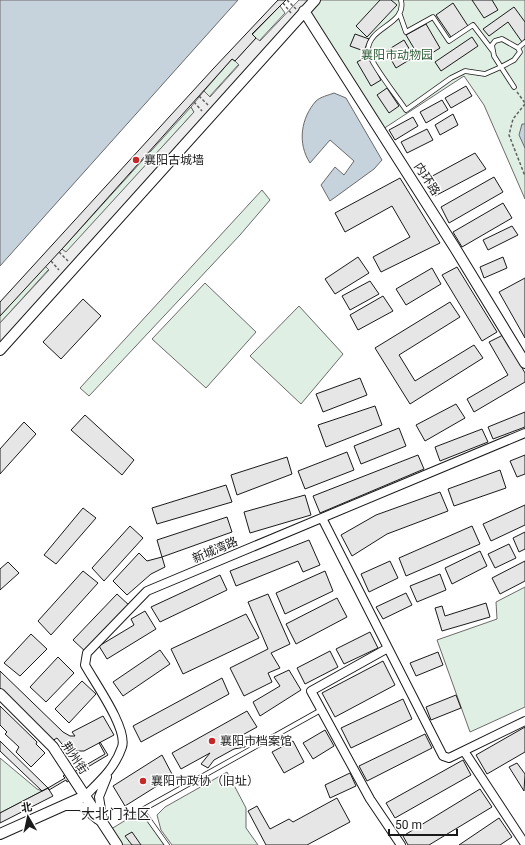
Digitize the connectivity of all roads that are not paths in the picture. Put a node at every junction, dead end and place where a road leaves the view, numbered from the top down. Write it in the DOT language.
graph roads {
  1 [pos="315,0"];
  2 [pos="401,0"];
  3 [pos="300,10"];
  4 [pos="400,15"];
  5 [pos="525,42"];
  6 [pos="518,48"];
  7 [pos="492,50"];
  8 [pos="501,67"];
  9 [pos="514,87"];
  10 [pos="0,350"];
  11 [pos="525,363"];
  12 [pos="525,433"];
  13 [pos="322,518"];
  14 [pos="388,648"];
  15 [pos="0,694"];
  16 [pos="321,710"];
  17 [pos="525,721"];
  18 [pos="464,751"];
  19 [pos="108,773"];
  20 [pos="85,796"];
  21 [pos="62,806"];
  22 [pos="104,824"];
  23 [pos="0,834"];
  24 [pos="525,844"];
  25 [pos="117,845"];
  26 [pos="166,845"];
  27 [pos="401,845"];
  1 -- 3 [label="street"];
  2 -- 4 [label="lane"];
  3 -- 10 [label="street"];
  3 -- 11 [label="street, 内环路"];
  4 -- 7 [label="lane"];
  4 -- 8 [label="lane"];
  5 -- 6 [label="lane"];
  6 -- 7 [label="lane"];
  6 -- 8 [label="lane"];
  7 -- 8 [label="lane"];
  8 -- 9 [label="lane"];
  12 -- 13 [label="street, 新城湾路"];
  13 -- 14 [label="street"];
  13 -- 19 [label="street, 新城湾路"];
  14 -- 16 [label="street"];
  14 -- 18 [label="street"];
  15 -- 20 [label="street, 荆州街"];
  16 -- 26 [label="lane"];
  16 -- 27 [label="street"];
  17 -- 18 [label="street"];
  18 -- 24 [label="street"];
  19 -- 20 [label="street, 新城湾路"];
  19 -- 22 [label="street"];
  20 -- 21 [label="street"];
  20 -- 22 [label="street, 荆州街"];
  21 -- 22 [label="street"];
  21 -- 23 [label="street"];
  22 -- 25 [label="street, 荆州街"];
}
